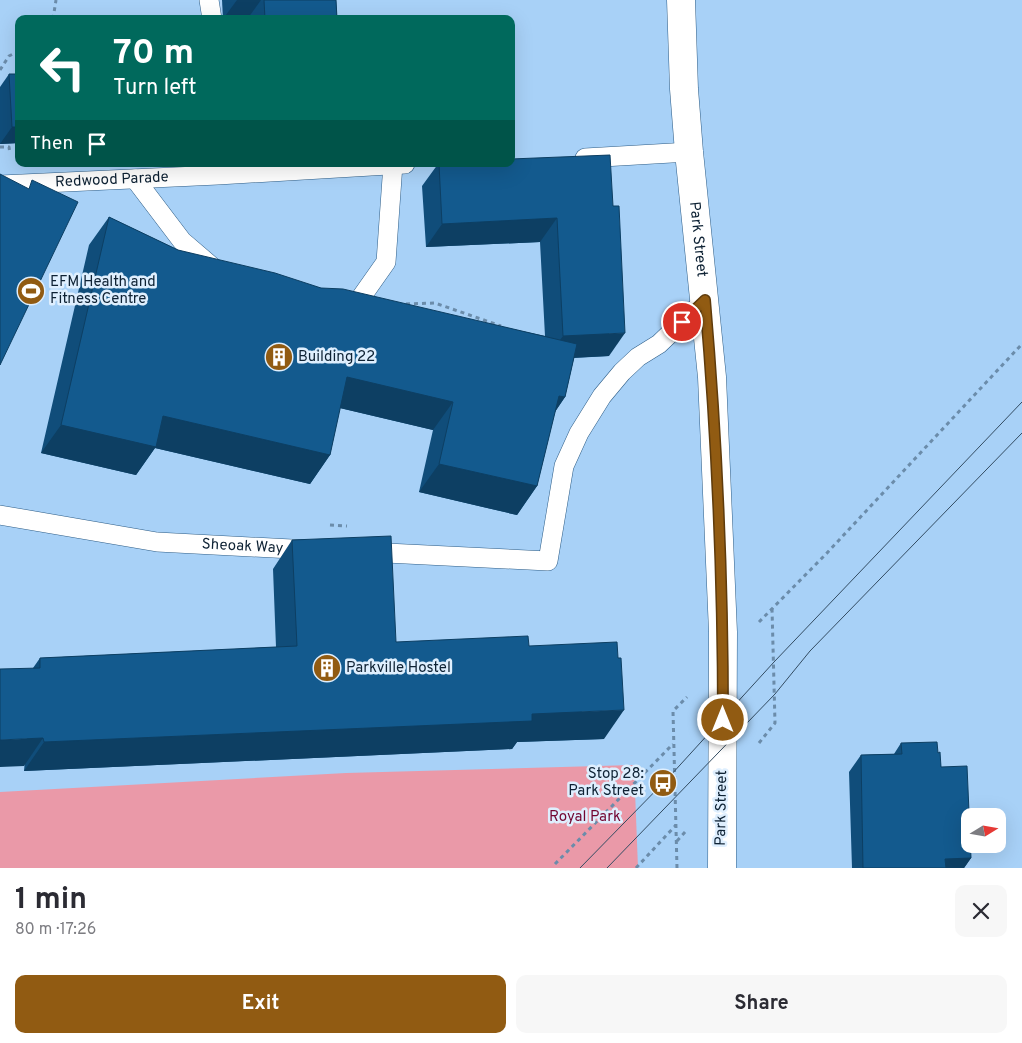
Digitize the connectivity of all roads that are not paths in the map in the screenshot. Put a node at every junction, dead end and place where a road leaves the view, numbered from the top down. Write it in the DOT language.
graph roads {
  1 [pos="209,0"];
  2 [pos="681,0"];
  3 [pos="211,15"];
  4 [pos="689,152"];
  5 [pos="567,158"];
  6 [pos="288,167"];
  7 [pos="393,167"];
  8 [pos="218,169"];
  9 [pos="135,179"];
  10 [pos="0,185"];
  11 [pos="230,282"];
  12 [pos="705,300"];
  13 [pos="329,306"];
  14 [pos="0,515"];
  15 [pos="333,551"];
  16 [pos="353,552"];
  17 [pos="722,868"];
  1 -- 3 [label="lane"];
  2 -- 4 [label="street, Park Street"];
  4 -- 5 [label="lane"];
  4 -- 12 [label="street, Park Street"];
  6 -- 8 [label="lane, Redwood Parade"];
  7 -- 13 [label="lane"];
  8 -- 9 [label="lane, Redwood Parade"];
  9 -- 10 [label="lane, Redwood Parade"];
  9 -- 11 [label="lane"];
  12 -- 16 [label="lane"];
  12 -- 17 [label="street, Park Street"];
  14 -- 15 [label="lane, Sheoak Way"];
}
